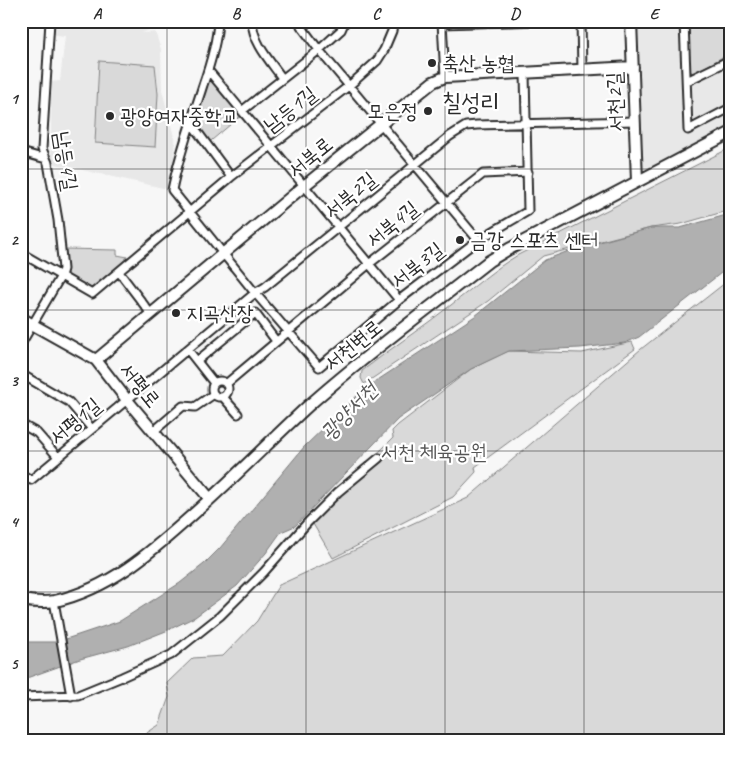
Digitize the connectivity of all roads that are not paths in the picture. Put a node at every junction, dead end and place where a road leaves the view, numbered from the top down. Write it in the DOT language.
graph roads {
  1 [pos="50,21"];
  2 [pos="218,21"];
  3 [pos="252,21"];
  4 [pos="300,21"];
  5 [pos="346,21"];
  6 [pos="394,21"];
  7 [pos="540,21"];
  8 [pos="581,21"];
  9 [pos="670,21"];
  10 [pos="684,21"];
  11 [pos="631,22"];
  12 [pos="442,23"];
  13 [pos="319,50"];
  14 [pos="730,60"];
  15 [pos="633,67"];
  16 [pos="208,70"];
  17 [pos="582,70"];
  18 [pos="525,73"];
  19 [pos="445,77"];
  20 [pos="282,78"];
  21 [pos="687,81"];
  22 [pos="350,85"];
  23 [pos="730,108"];
  24 [pos="243,110"];
  25 [pos="635,121"];
  26 [pos="191,122"];
  27 [pos="381,124"];
  28 [pos="526,124"];
  29 [pos="730,133"];
  30 [pos="273,146"];
  31 [pos="21,152"];
  32 [pos="46,159"];
  33 [pos="415,165"];
  34 [pos="528,172"];
  35 [pos="231,177"];
  36 [pos="637,181"];
  37 [pos="304,186"];
  38 [pos="447,202"];
  39 [pos="191,212"];
  40 [pos="338,228"];
  41 [pos="478,240"];
  42 [pos="21,253"];
  43 [pos="223,253"];
  44 [pos="369,264"];
  45 [pos="119,272"];
  46 [pos="61,276"];
  47 [pos="255,293"];
  48 [pos="399,300"];
  49 [pos="151,314"];
  50 [pos="21,318"];
  51 [pos="32,324"];
  52 [pos="289,331"];
  53 [pos="276,341"];
  54 [pos="21,344"];
  55 [pos="188,350"];
  56 [pos="96,360"];
  57 [pos="197,362"];
  58 [pos="21,374"];
  59 [pos="214,383"];
  60 [pos="226,384"];
  61 [pos="214,394"];
  62 [pos="223,397"];
  63 [pos="127,400"];
  64 [pos="238,414"];
  65 [pos="21,424"];
  66 [pos="92,429"];
  67 [pos="154,431"];
  68 [pos="58,458"];
  69 [pos="379,458"];
  70 [pos="21,474"];
  71 [pos="210,500"];
  72 [pos="21,600"];
  73 [pos="54,601"];
  74 [pos="21,696"];
  75 [pos="71,696"];
  1 -- 32 [label="street, 남등4길"];
  2 -- 16 [label="street"];
  3 -- 20 [label="street"];
  4 -- 13 [label="street"];
  5 -- 13 [label="street"];
  6 -- 22 [label="street, 남등1길"];
  7 -- 12 [label="street"];
  8 -- 17 [label="street"];
  9 -- 11 [label="street"];
  10 -- 21 [label="street"];
  11 -- 15 [label="street, 서천2길"];
  12 -- 19 [label="street"];
  13 -- 20 [label="street"];
  13 -- 22 [label="street"];
  14 -- 21 [label="street"];
  15 -- 17 [label="street, 서북로"];
  15 -- 25 [label="street, 서천2길"];
  16 -- 24 [label="street"];
  16 -- 26 [label="street"];
  17 -- 18 [label="street, 서북로"];
  18 -- 19 [label="street, 서북로"];
  18 -- 28 [label="street, 서북3길"];
  19 -- 27 [label="street, 서북로"];
  20 -- 24 [label="street"];
  21 -- 23 [label="street"];
  22 -- 27 [label="street"];
  22 -- 30 [label="street, 남등1길"];
  24 -- 30 [label="street"];
  25 -- 28 [label="street, 서북2길"];
  25 -- 36 [label="street, 서천2길"];
  26 -- 35 [label="street"];
  26 -- 39 [label="street"];
  27 -- 33 [label="street"];
  27 -- 37 [label="street, 서북로"];
  28 -- 33 [label="street, 서북2길"];
  28 -- 34 [label="street, 서북3길"];
  29 -- 36 [label="street, 서천변로"];
  30 -- 35 [label="street, 남등1길"];
  30 -- 37 [label="street"];
  31 -- 32 [label="street"];
  32 -- 46 [label="street, 남등4길"];
  33 -- 38 [label="street"];
  33 -- 40 [label="street, 서북2길"];
  34 -- 38 [label="street, 서북4길"];
  34 -- 41 [label="street, 서북3길"];
  35 -- 39 [label="street, 남등1길"];
  36 -- 71 [label="street, 서천변로"];
  37 -- 40 [label="street"];
  37 -- 43 [label="street, 서북로"];
  38 -- 41 [label="street"];
  38 -- 44 [label="street, 서북4길"];
  39 -- 43 [label="street"];
  39 -- 45 [label="street, 남등1길"];
  40 -- 44 [label="street"];
  40 -- 47 [label="street, 서북2길"];
  41 -- 48 [label="street, 서북3길"];
  42 -- 46 [label="street, 남등1길"];
  43 -- 47 [label="street"];
  43 -- 49 [label="street, 서북로"];
  44 -- 48 [label="street"];
  44 -- 52 [label="street, 서북4길"];
  45 -- 46 [label="street, 남등1길"];
  45 -- 49 [label="street"];
  46 -- 51 [label="street"];
  47 -- 52 [label="street"];
  47 -- 55 [label="street, 서북2길"];
  48 -- 52 [label="street, 서북3길"];
  49 -- 56 [label="street, 서북로"];
  50 -- 51 [label="street, 서평로"];
  51 -- 54 [label="street"];
  51 -- 56 [label="street, 서평로"];
  52 -- 53 [label="street, 서북4길"];
  53 -- 57 [label="street"];
  53 -- 60 [label="street, 서북4길"];
  55 -- 57 [label="street"];
  55 -- 63 [label="street, 서북2길"];
  56 -- 63 [label="street, 서평로"];
  57 -- 59 [label="street"];
  58 -- 66 [label="street"];
  59 -- 60 [label="street"];
  59 -- 61 [label="street"];
  60 -- 62 [label="street"];
  61 -- 62 [label="street"];
  61 -- 67 [label="street"];
  62 -- 64 [label="street"];
  63 -- 66 [label="street, 서평1길"];
  63 -- 67 [label="street, 서평로"];
  65 -- 68 [label="street"];
  66 -- 68 [label="street, 서평1길"];
  67 -- 71 [label="street, 서평로"];
  68 -- 70 [label="street, 서평1길"];
  69 -- 75 [label="street"];
  71 -- 73 [label="street, 서천변로"];
  72 -- 73 [label="street, 서천변로"];
  73 -- 75 [label="street"];
  74 -- 75 [label="street"];
}
